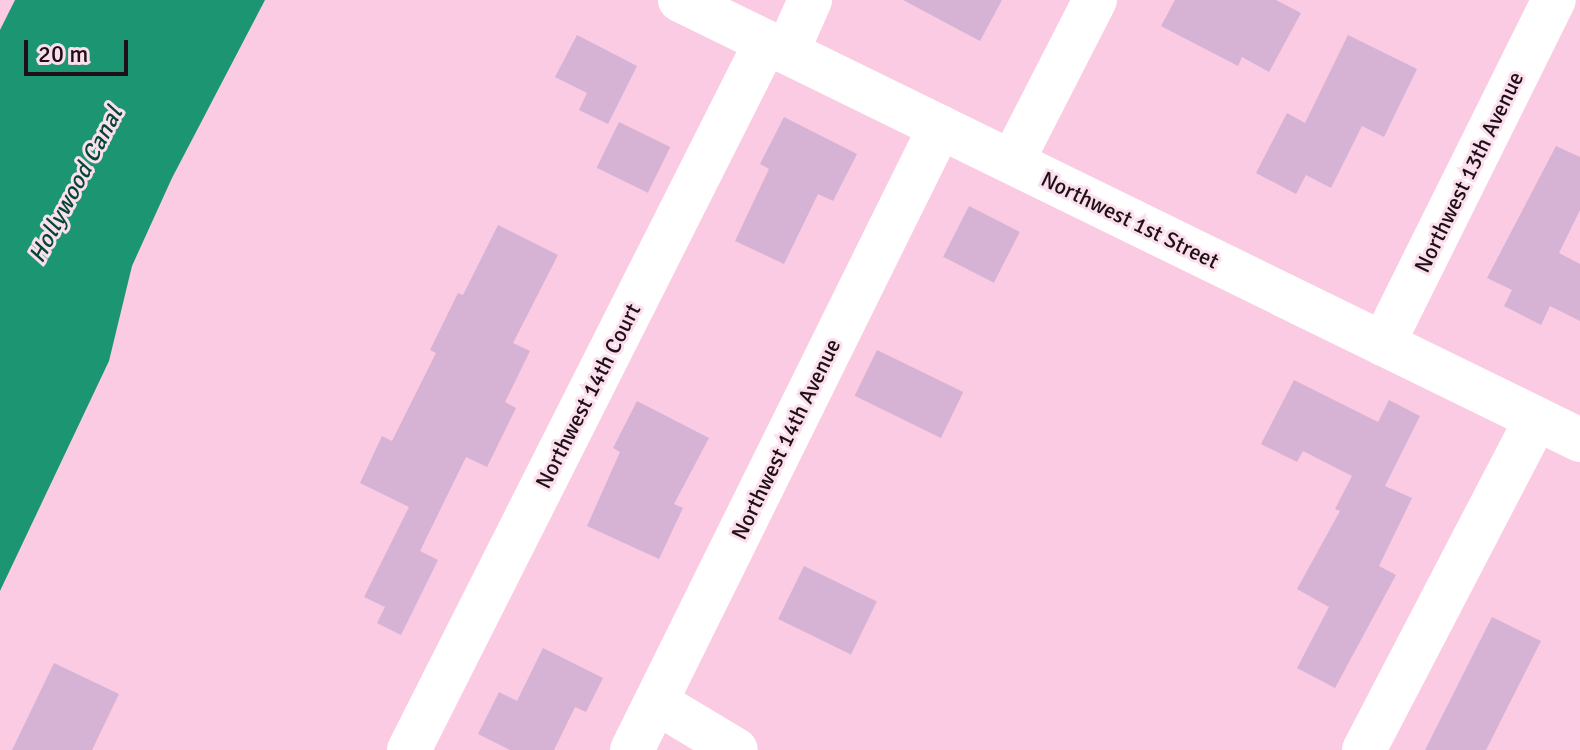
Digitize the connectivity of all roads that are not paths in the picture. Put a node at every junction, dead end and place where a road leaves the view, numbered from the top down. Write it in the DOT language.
graph roads {
  1 [pos="680,0"];
  2 [pos="810,0"];
  3 [pos="1095,0"];
  4 [pos="1554,0"];
  5 [pos="777,47"];
  6 [pos="940,127"];
  7 [pos="1012,162"];
  8 [pos="1383,344"];
  9 [pos="1536,419"];
  10 [pos="1580,440"];
  11 [pos="656,702"];
  12 [pos="409,750"];
  13 [pos="632,750"];
  14 [pos="736,750"];
  15 [pos="1364,750"];
  1 -- 5 [label="street, Northwest 1st Street"];
  2 -- 5 [label="street, Northwest 14th Court"];
  3 -- 7 [label="street"];
  4 -- 8 [label="street, Northwest 13th Avenue"];
  5 -- 6 [label="street, Northwest 1st Street"];
  5 -- 12 [label="street, Northwest 14th Court"];
  6 -- 7 [label="street, Northwest 1st Street"];
  6 -- 11 [label="street, Northwest 14th Avenue"];
  7 -- 8 [label="street, Northwest 1st Street"];
  8 -- 9 [label="street, Northwest 1st Street"];
  9 -- 10 [label="street, Northwest 1st Street"];
  9 -- 15 [label="street"];
  11 -- 13 [label="street, Northwest 14th Avenue"];
  11 -- 14 [label="street"];
}
